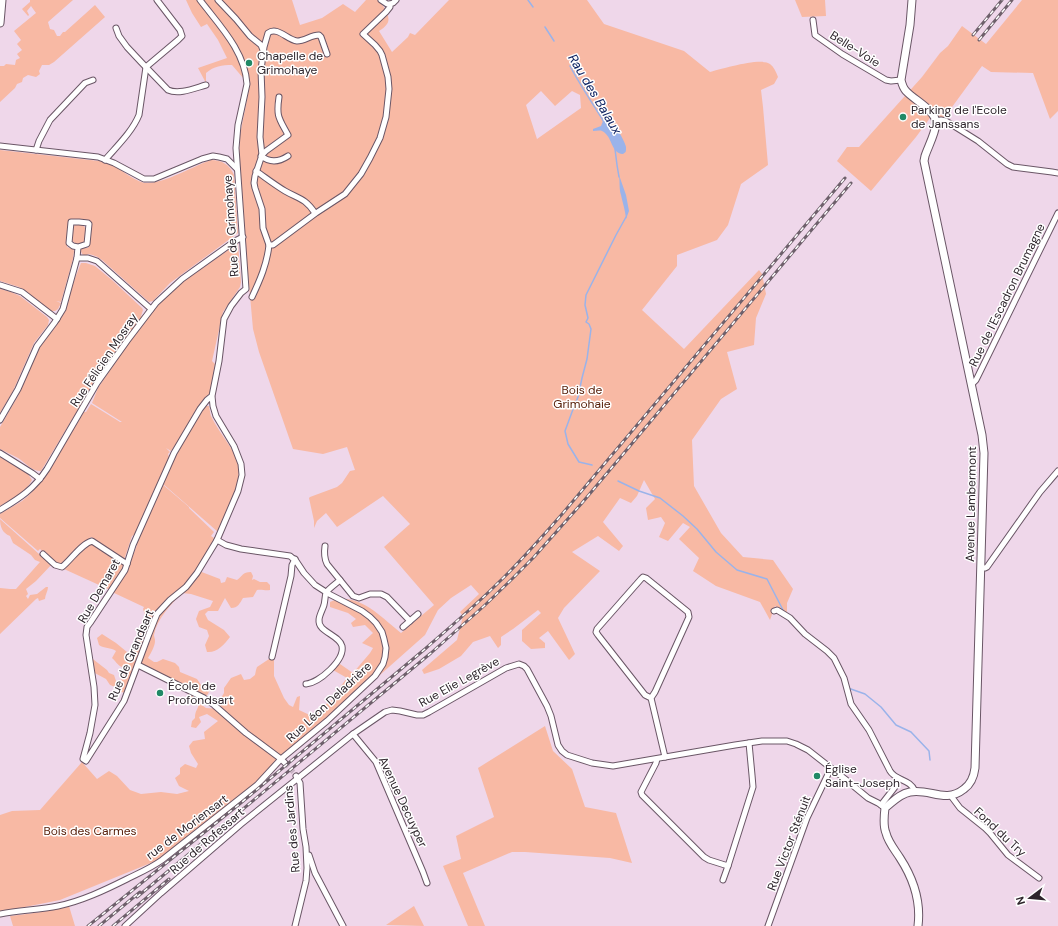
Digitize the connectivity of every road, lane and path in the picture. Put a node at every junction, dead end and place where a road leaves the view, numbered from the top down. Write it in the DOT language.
graph roads {
  1 [pos="2,0"];
  2 [pos="157,0"];
  3 [pos="200,0"];
  4 [pos="218,0"];
  5 [pos="381,0"];
  6 [pos="396,0"];
  7 [pos="912,0"];
  8 [pos="390,4"];
  9 [pos="813,20"];
  10 [pos="0,22"];
  11 [pos="116,28"];
  12 [pos="263,51"];
  13 [pos="327,54"];
  14 [pos="146,67"];
  15 [pos="93,80"];
  16 [pos="900,80"];
  17 [pos="206,85"];
  18 [pos="279,97"];
  19 [pos="936,121"];
  20 [pos="0,146"];
  21 [pos="36,150"];
  22 [pos="236,155"];
  23 [pos="262,156"];
  24 [pos="288,156"];
  25 [pos="227,159"];
  26 [pos="105,160"];
  27 [pos="237,169"];
  28 [pos="256,171"];
  29 [pos="1058,173"];
  30 [pos="315,213"];
  31 [pos="1058,213"];
  32 [pos="242,237"];
  33 [pos="269,245"];
  34 [pos="78,246"];
  35 [pos="77,258"];
  36 [pos="0,285"];
  37 [pos="252,297"];
  38 [pos="151,310"];
  39 [pos="57,319"];
  40 [pos="972,384"];
  41 [pos="212,396"];
  42 [pos="205,403"];
  43 [pos="212,403"];
  44 [pos="0,420"];
  45 [pos="0,453"];
  46 [pos="1058,471"];
  47 [pos="40,479"];
  48 [pos="0,510"];
  49 [pos="217,540"];
  50 [pos="325,546"];
  51 [pos="43,554"];
  52 [pos="295,559"];
  53 [pos="127,564"];
  54 [pos="981,568"];
  55 [pos="340,580"];
  56 [pos="326,592"];
  57 [pos="774,610"];
  58 [pos="418,614"];
  59 [pos="410,621"];
  60 [pos="403,627"];
  61 [pos="272,657"];
  62 [pos="138,665"];
  63 [pos="306,684"];
  64 [pos="651,698"];
  65 [pos="353,734"];
  66 [pos="749,743"];
  67 [pos="665,757"];
  68 [pos="84,758"];
  69 [pos="657,759"];
  70 [pos="283,761"];
  71 [pos="831,768"];
  72 [pos="303,774"];
  73 [pos="297,776"];
  74 [pos="898,778"];
  75 [pos="915,791"];
  76 [pos="952,796"];
  77 [pos="883,807"];
  78 [pos="306,847"];
  79 [pos="728,866"];
  80 [pos="1039,878"];
  81 [pos="724,880"];
  82 [pos="427,883"];
  83 [pos="0,914"];
  84 [pos="125,926"];
  85 [pos="295,926"];
  86 [pos="343,926"];
  87 [pos="768,926"];
  88 [pos="918,926"];
  1 -- 10 [label="street"];
  2 -- 14 [label="street"];
  3 -- 22 [label="street, Rue de Grimohaye"];
  4 -- 12 [label="street"];
  5 -- 8 [label="street"];
  6 -- 8 [label="street"];
  7 -- 16 [label="street"];
  8 -- 30 [label="street"];
  9 -- 16 [label="street, Belle-Voie"];
  11 -- 14 [label="street"];
  12 -- 13 [label="street"];
  12 -- 23 [label="street"];
  14 -- 17 [label="street"];
  14 -- 26 [label="street"];
  15 -- 21 [label="street"];
  16 -- 19 [label="street"];
  18 -- 23 [label="street"];
  19 -- 29 [label="street"];
  19 -- 40 [label="street, Avenue Lambermont"];
  20 -- 21 [label="street"];
  21 -- 26 [label="street"];
  22 -- 25 [label="street"];
  22 -- 27 [label="street, Rue de Grimohaye"];
  23 -- 24 [label="street"];
  23 -- 28 [label="street"];
  25 -- 26 [label="street"];
  25 -- 27 [label="street"];
  27 -- 32 [label="street, Rue de Grimohaye"];
  28 -- 30 [label="street"];
  28 -- 33 [label="street"];
  30 -- 33 [label="street"];
  31 -- 40 [label="street, Rue de l'Escadron Brumagne"];
  32 -- 38 [label="street, Rue Félicien Mosray"];
  32 -- 41 [label="street, Rue de Grimohaye"];
  33 -- 37 [label="street"];
  34 -- 34 [label="street"];
  34 -- 35 [label="street"];
  35 -- 38 [label="street"];
  35 -- 39 [label="street"];
  36 -- 39 [label="street"];
  38 -- 47 [label="street, Rue Félicien Mosray"];
  39 -- 44 [label="street"];
  40 -- 54 [label="street, Avenue Lambermont"];
  41 -- 42 [label="street, Rue Demaret"];
  41 -- 43 [label="street, Rue de Grimohaye"];
  42 -- 43 [label="street"];
  42 -- 53 [label="street, Rue Demaret"];
  43 -- 49 [label="street, Rue de Grimohaye"];
  45 -- 47 [label="street"];
  46 -- 54 [label="street"];
  47 -- 48 [label="street, Rue Félicien Mosray"];
  49 -- 52 [label="street"];
  49 -- 62 [label="street, Rue de Grandsart"];
  50 -- 55 [label="street"];
  51 -- 53 [label="street"];
  52 -- 56 [label="street, Rue Léon Deladrière"];
  52 -- 61 [label="street"];
  53 -- 68 [label="street, Rue Demaret"];
  54 -- 76 [label="street, Avenue Lambermont"];
  55 -- 56 [label="street"];
  55 -- 59 [label="street"];
  56 -- 63 [label="street"];
  56 -- 70 [label="street, Rue Léon Deladrière"];
  57 -- 74 [label="street"];
  58 -- 59 [label="street"];
  59 -- 60 [label="street"];
  62 -- 68 [label="street, Rue de Grandsart"];
  62 -- 70 [label="street"];
  64 -- 64 [label="street"];
  64 -- 67 [label="street"];
  65 -- 69 [label="street, Rue Elie Legrève"];
  65 -- 72 [label="street, Rue Elie Legrève"];
  65 -- 82 [label="street, Avenue Decuyper"];
  66 -- 67 [label="street, Rue Elie Legrève"];
  66 -- 71 [label="street, Rue Elie Legrève"];
  66 -- 79 [label="street"];
  67 -- 69 [label="street, Rue Elie Legrève"];
  69 -- 79 [label="street"];
  70 -- 83 [label="street, rue de Moriensart"];
  71 -- 77 [label="street, Rue Elie Legrève"];
  71 -- 87 [label="street, Rue Victor Sténuit"];
  72 -- 73 [label="street, Rue de Rofessart"];
  73 -- 78 [label="street, Rue des Jardins"];
  73 -- 84 [label="street, Rue de Rofessart"];
  74 -- 75 [label="street"];
  74 -- 77 [label="street"];
  75 -- 76 [label="street"];
  75 -- 77 [label="street"];
  76 -- 80 [label="street, Fond du Try"];
  77 -- 88 [label="street"];
  78 -- 85 [label="street, Rue des Jardins"];
  78 -- 86 [label="street"];
  79 -- 81 [label="street"];
}
